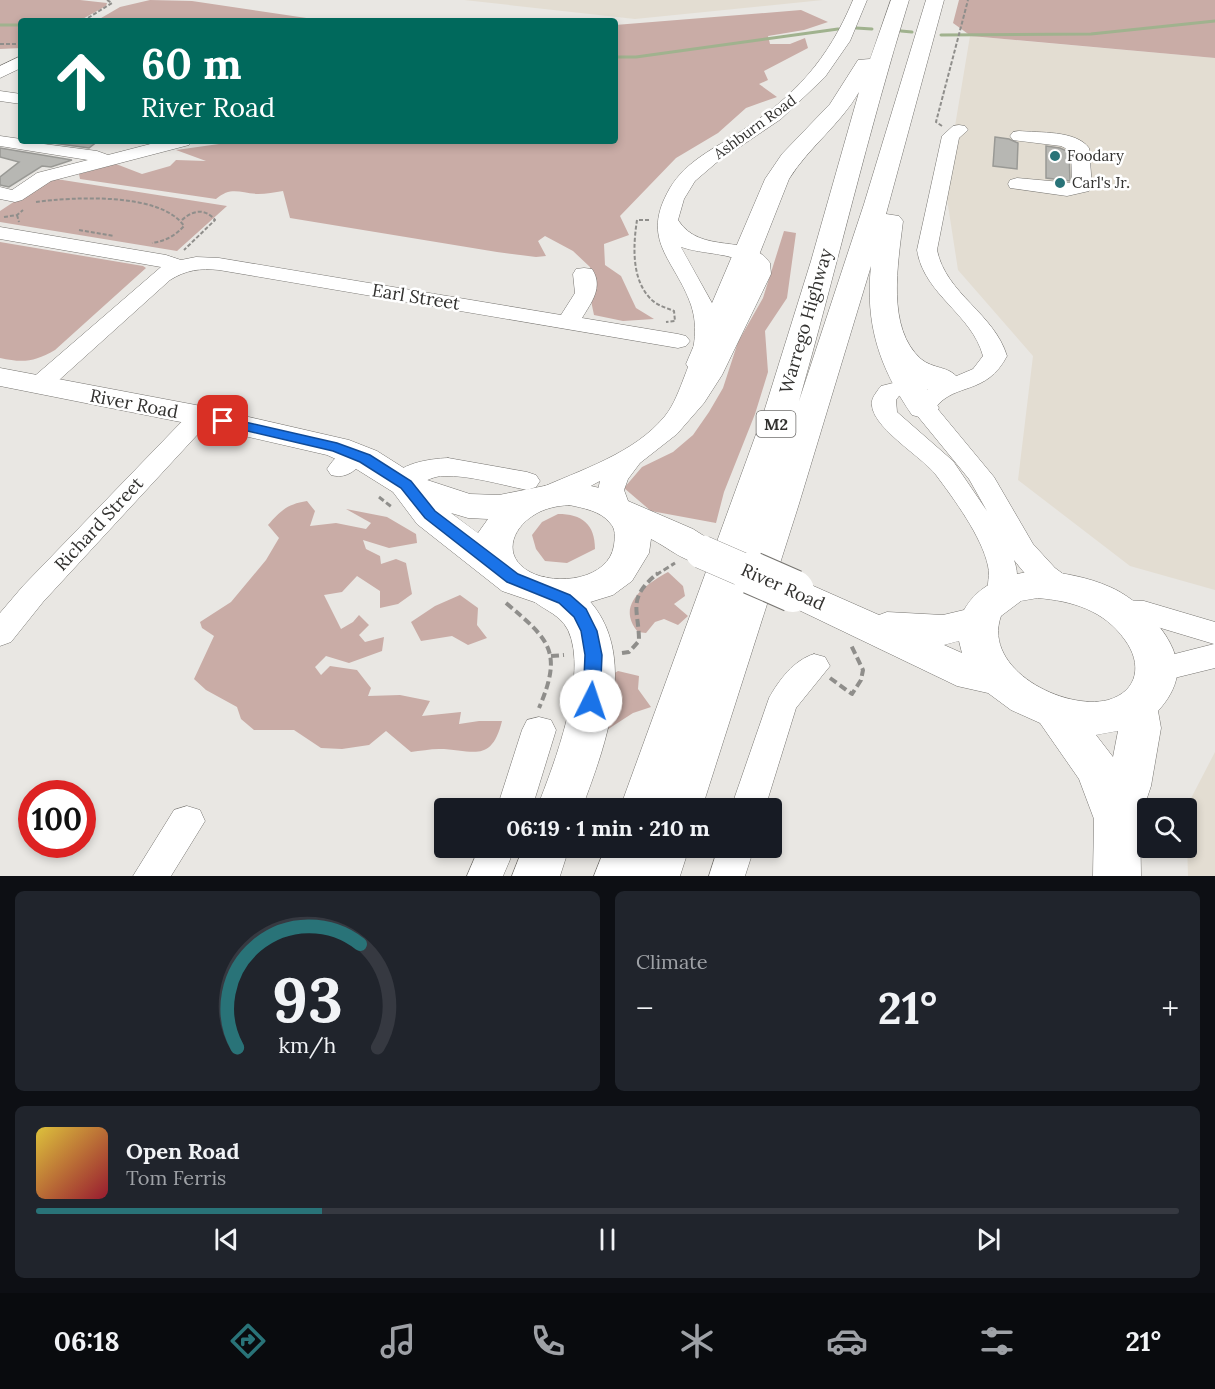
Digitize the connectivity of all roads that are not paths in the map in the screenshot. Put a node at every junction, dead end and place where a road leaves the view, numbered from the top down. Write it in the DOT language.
graph roads {
  1 [pos="860,0"];
  2 [pos="899,0"];
  3 [pos="935,0"];
  4 [pos="18,63"];
  5 [pos="0,73"];
  6 [pos="0,96"];
  7 [pos="18,99"];
  8 [pos="956,132"];
  9 [pos="1019,136"];
  10 [pos="0,141"];
  11 [pos="18,144"];
  12 [pos="19,144"];
  13 [pos="171,144"];
  14 [pos="106,161"];
  15 [pos="886,180"];
  16 [pos="1017,184"];
  17 [pos="12,203"];
  18 [pos="669,221"];
  19 [pos="0,233"];
  20 [pos="746,253"];
  21 [pos="179,259"];
  22 [pos="584,274"];
  23 [pos="885,321"];
  24 [pos="567,322"];
  25 [pos="678,341"];
  26 [pos="701,364"];
  27 [pos="980,375"];
  28 [pos="0,377"];
  29 [pos="942,378"];
  30 [pos="39,385"];
  31 [pos="915,397"];
  32 [pos="201,416"];
  33 [pos="678,417"];
  34 [pos="631,457"];
  35 [pos="534,493"];
  36 [pos="396,494"];
  37 [pos="617,510"];
  38 [pos="692,557"];
  39 [pos="630,561"];
  40 [pos="1060,586"];
  41 [pos="519,590"];
  42 [pos="989,608"];
  43 [pos="1122,611"];
  44 [pos="855,632"];
  45 [pos="1215,633"];
  46 [pos="0,634"];
  47 [pos="1215,656"];
  48 [pos="814,666"];
  49 [pos="1158,670"];
  50 [pos="999,679"];
  51 [pos="1136,708"];
  52 [pos="1055,712"];
  53 [pos="538,720"];
  54 [pos="517,798"];
  55 [pos="563,798"];
  56 [pos="645,798"];
  57 [pos="682,798"];
  58 [pos="751,798"];
  59 [pos="1117,819"];
  60 [pos="187,821"];
  61 [pos="493,858"];
  62 [pos="542,858"];
  63 [pos="624,858"];
  64 [pos="662,858"];
  65 [pos="733,858"];
  66 [pos="151,876"];
  67 [pos="485,876"];
  68 [pos="536,876"];
  69 [pos="618,876"];
  70 [pos="656,876"];
  71 [pos="727,876"];
  72 [pos="1117,876"];
  1 -- 18 [label="street, Ashburn Road"];
  2 -- 20 [label="main road"];
  2 -- 56 [label="main road, Warrego Highway / M2"];
  3 -- 15 [label="main road, Warrego Highway / M2"];
  4 -- 5 [label="street"];
  6 -- 7 [label="street"];
  8 -- 27 [label="street"];
  9 -- 16 [label="street"];
  10 -- 11 [label="street"];
  12 -- 14 [label="street"];
  13 -- 14 [label="street"];
  14 -- 17 [label="street"];
  15 -- 23 [label="main road"];
  15 -- 57 [label="main road, Warrego Highway / M2"];
  18 -- 20 [label="street"];
  18 -- 26 [label="street, Ashburn Road"];
  19 -- 21 [label="street, Earl Street"];
  20 -- 26 [label="main road"];
  20 -- 33 [label="street, Ashburn Road"];
  21 -- 24 [label="street, Earl Street"];
  21 -- 30 [label="street, Earl Street"];
  22 -- 24 [label="street"];
  23 -- 29 [label="main road"];
  23 -- 31 [label="main road"];
  24 -- 25 [label="street, Earl Street"];
  26 -- 33 [label="street, Ashburn Road"];
  27 -- 29 [label="street"];
  27 -- 31 [label="street"];
  28 -- 30 [label="main road, River Road"];
  29 -- 31 [label="street"];
  30 -- 32 [label="main road, River Road"];
  31 -- 40 [label="street"];
  31 -- 42 [label="street"];
  32 -- 36 [label="main road, River Road"];
  32 -- 46 [label="street, Richard Street"];
  33 -- 34 [label="street, Ashburn Road"];
  34 -- 35 [label="street, Ashburn Road"];
  34 -- 37 [label="street, Ashburn Road"];
  35 -- 36 [label="main road, River Road"];
  35 -- 37 [label="main road"];
  35 -- 41 [label="main road"];
  36 -- 41 [label="main road, River Road"];
  37 -- 38 [label="main road, River Road"];
  37 -- 39 [label="main road"];
  38 -- 39 [label="main road, River Road"];
  38 -- 44 [label="main road, River Road, bridge"];
  39 -- 41 [label="main road"];
  40 -- 42 [label="main road"];
  40 -- 43 [label="main road"];
  41 -- 55 [label="main road"];
  42 -- 44 [label="main road, River Road"];
  42 -- 50 [label="main road"];
  43 -- 45 [label="street"];
  43 -- 49 [label="main road"];
  44 -- 50 [label="main road, River Road"];
  47 -- 49 [label="street"];
  48 -- 58 [label="street"];
  49 -- 51 [label="main road"];
  50 -- 52 [label="main road"];
  51 -- 52 [label="main road"];
  51 -- 59 [label="main road"];
  52 -- 59 [label="main road"];
  53 -- 54 [label="street"];
  59 -- 72 [label="main road"];
  60 -- 66 [label="street"];
  61 -- 67 [label="street"];
  62 -- 68 [label="main road"];
  63 -- 69 [label="main road"];
  64 -- 70 [label="main road"];
  65 -- 71 [label="street"];
}
